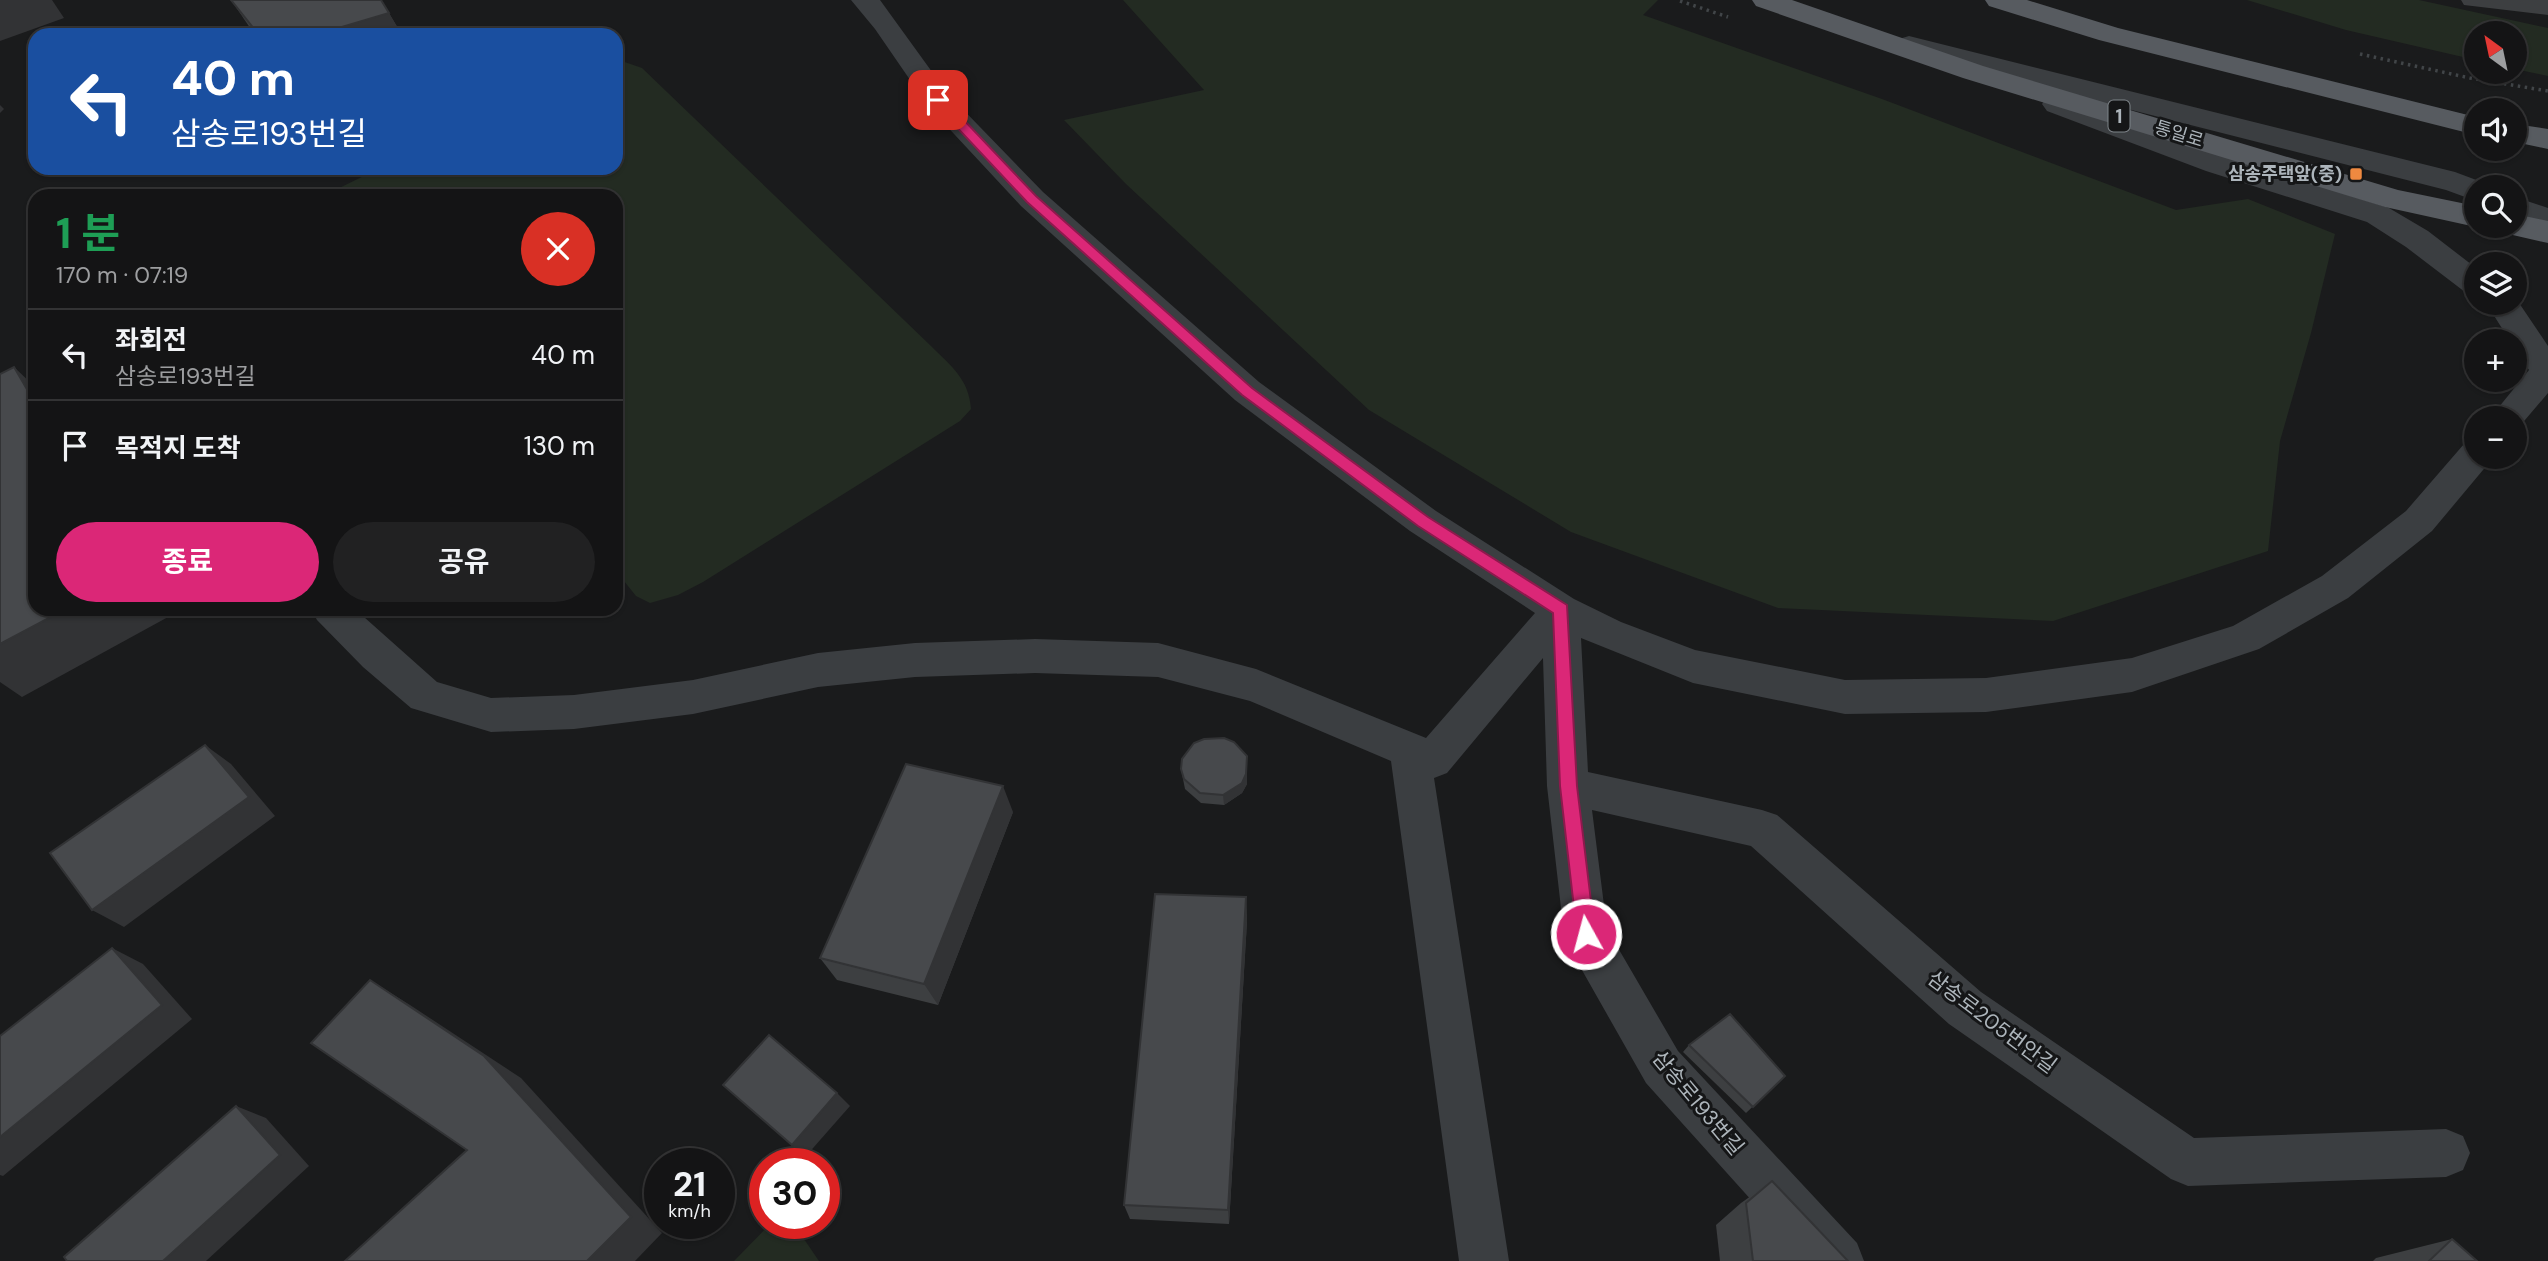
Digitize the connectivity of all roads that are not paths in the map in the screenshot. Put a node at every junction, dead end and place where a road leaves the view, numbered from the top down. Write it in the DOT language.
graph roads {
  1 [pos="1766,0"];
  2 [pos="1998,0"];
  3 [pos="876,8"];
  4 [pos="1852,31"];
  5 [pos="1973,72"];
  6 [pos="2464,123"];
  7 [pos="2527,135"];
  8 [pos="2548,138"];
  9 [pos="2464,186"];
  10 [pos="2527,212"];
  11 [pos="2464,214"];
  12 [pos="2548,220"];
  13 [pos="2527,228"];
  14 [pos="2548,232"];
  15 [pos="2464,275"];
  16 [pos="2510,315"];
  17 [pos="2548,370"];
  18 [pos="2517,406"];
  19 [pos="2464,468"];
  20 [pos="1561,610"];
  21 [pos="337,616"];
  22 [pos="1410,751"];
  23 [pos="1568,786"];
  24 [pos="2446,1153"];
  25 [pos="1485,1261"];
  26 [pos="1839,1261"];
  1 -- 4 [label="main road, 통일로 / 1"];
  2 -- 6 [label="main road"];
  3 -- 20 [label="street"];
  4 -- 5 [label="main road, 통일로 / 1"];
  4 -- 9 [label="street"];
  5 -- 11 [label="main road, 통일로 / 1"];
  5 -- 15 [label="street"];
  7 -- 8 [label="main road"];
  10 -- 12 [label="street"];
  13 -- 14 [label="main road"];
  16 -- 17 [label="street"];
  17 -- 18 [label="street"];
  19 -- 20 [label="street"];
  20 -- 22 [label="street"];
  20 -- 23 [label="street, 삼송로193번길"];
  21 -- 22 [label="street"];
  22 -- 25 [label="street"];
  23 -- 24 [label="street, 삼송로205번안길"];
  23 -- 26 [label="street, 삼송로193번길"];
}
